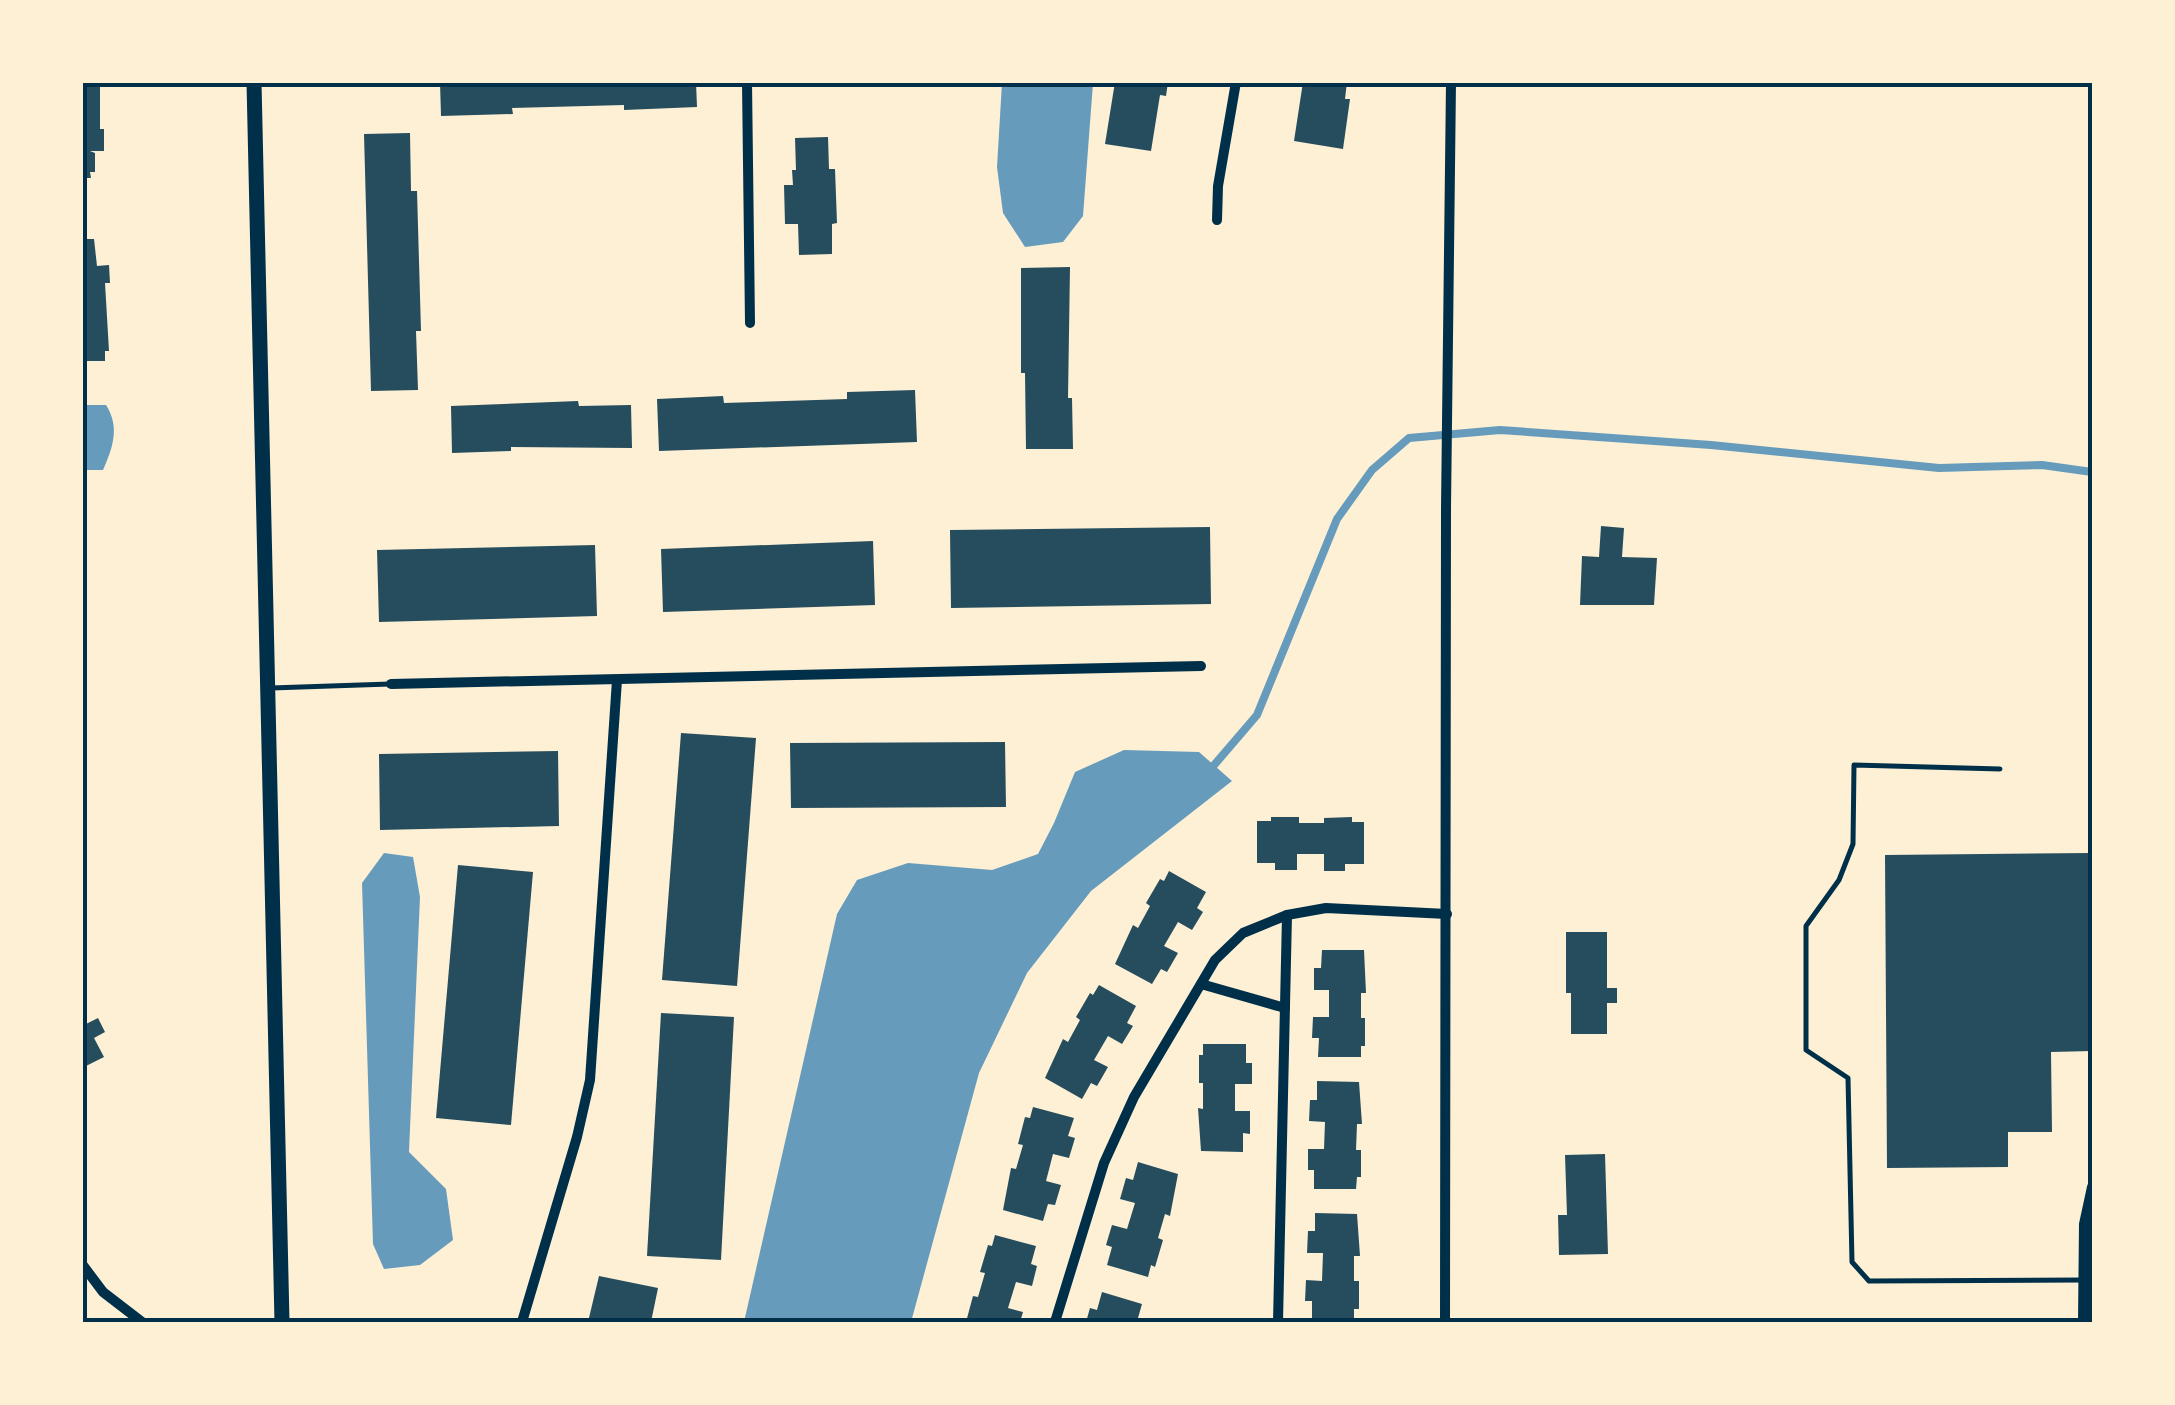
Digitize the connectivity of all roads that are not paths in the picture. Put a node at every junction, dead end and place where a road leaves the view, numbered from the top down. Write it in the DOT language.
graph roads {
  1 [pos="254,82"];
  2 [pos="747,82"];
  3 [pos="1236,82"];
  4 [pos="1451,82"];
  5 [pos="1218,220"];
  6 [pos="750,323"];
  7 [pos="1201,666"];
  8 [pos="617,680"];
  9 [pos="390,684"];
  10 [pos="268,688"];
  11 [pos="2000,768"];
  12 [pos="1446,914"];
  13 [pos="1287,916"];
  14 [pos="1201,984"];
  15 [pos="1285,1008"];
  16 [pos="2092,1187"];
  17 [pos="82,1264"];
  18 [pos="2083,1280"];
  19 [pos="142,1322"];
  20 [pos="282,1322"];
  21 [pos="522,1322"];
  22 [pos="1054,1322"];
  23 [pos="1278,1322"];
  24 [pos="1444,1322"];
  25 [pos="2083,1322"];
  1 -- 10 [label="main road"];
  2 -- 6 [label="street"];
  3 -- 5 [label="street"];
  4 -- 12 [label="street"];
  7 -- 8 [label="street"];
  8 -- 9 [label="street"];
  8 -- 21 [label="street"];
  9 -- 10 [label="lane"];
  10 -- 20 [label="main road"];
  11 -- 18 [label="lane"];
  12 -- 13 [label="street"];
  12 -- 24 [label="street"];
  13 -- 14 [label="street"];
  13 -- 15 [label="street"];
  14 -- 15 [label="street"];
  14 -- 22 [label="street"];
  15 -- 23 [label="street"];
  16 -- 18 [label="street"];
  17 -- 19 [label="street"];
  18 -- 25 [label="street"];
}
